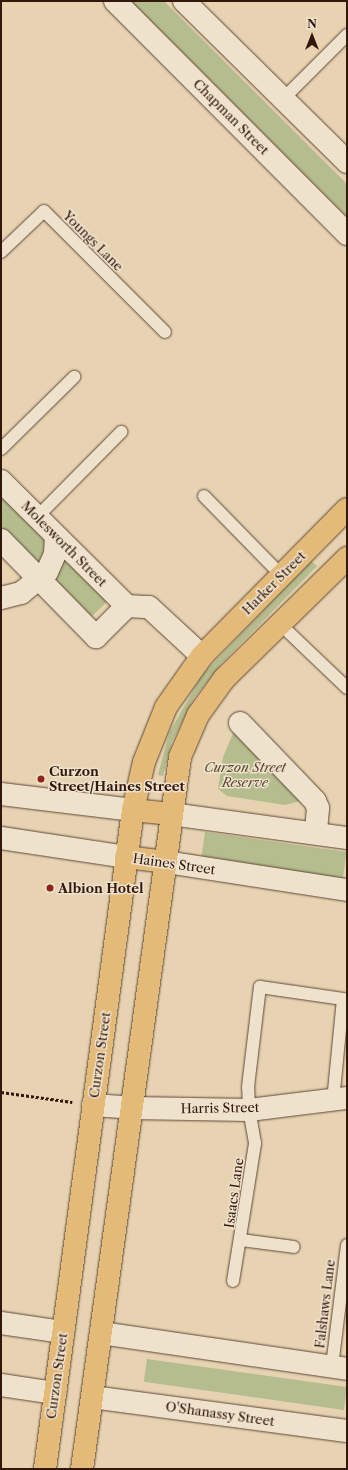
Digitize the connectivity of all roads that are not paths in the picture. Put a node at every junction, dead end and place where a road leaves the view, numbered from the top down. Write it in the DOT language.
graph roads {
  1 [pos="115,1"];
  2 [pos="184,1"];
  3 [pos="347,35"];
  4 [pos="283,99"];
  5 [pos="347,162"];
  6 [pos="347,234"];
  7 [pos="1,252"];
  8 [pos="165,332"];
  9 [pos="74,377"];
  10 [pos="121,432"];
  11 [pos="1,449"];
  12 [pos="1,481"];
  13 [pos="204,496"];
  14 [pos="347,509"];
  15 [pos="37,517"];
  16 [pos="56,536"];
  17 [pos="1,540"];
  18 [pos="315,541"];
  19 [pos="345,565"];
  20 [pos="281,575"];
  21 [pos="39,580"];
  22 [pos="11,595"];
  23 [pos="127,606"];
  24 [pos="279,623"];
  25 [pos="202,656"];
  26 [pos="347,688"];
  27 [pos="240,723"];
  28 [pos="1,794"];
  29 [pos="133,810"];
  30 [pos="172,814"];
  31 [pos="316,833"];
  32 [pos="1,838"];
  33 [pos="347,838"];
  34 [pos="126,857"];
  35 [pos="166,862"];
  36 [pos="347,890"];
  37 [pos="340,1100"];
  38 [pos="93,1105"];
  39 [pos="132,1108"];
  40 [pos="249,1110"];
  41 [pos="241,1240"];
  42 [pos="347,1244"];
  43 [pos="294,1247"];
  44 [pos="233,1281"];
  45 [pos="1,1323"];
  46 [pos="63,1332"];
  47 [pos="101,1333"];
  48 [pos="339,1368"];
  49 [pos="1,1385"];
  50 [pos="55,1393"];
  51 [pos="92,1397"];
  52 [pos="347,1431"];
  53 [pos="45,1469"];
  54 [pos="82,1469"];
  1 -- 6 [label="street, Chapman Street"];
  2 -- 4 [label="street"];
  3 -- 4 [label="lane"];
  4 -- 5 [label="street"];
  7 -- 8 [label="lane, Youngs Lane"];
  9 -- 11 [label="lane"];
  10 -- 15 [label="lane"];
  12 -- 15 [label="street, Molesworth Street"];
  13 -- 20 [label="lane"];
  14 -- 18 [label="highway, Harker Street"];
  15 -- 16 [label="street, Molesworth Street"];
  16 -- 21 [label="street"];
  16 -- 23 [label="street, Molesworth Street"];
  17 -- 21 [label="street"];
  18 -- 19 [label="highway"];
  18 -- 20 [label="highway, Harker Street"];
  19 -- 24 [label="highway"];
  20 -- 25 [label="highway, Harker Street"];
  21 -- 22 [label="street"];
  21 -- 23 [label="street"];
  23 -- 25 [label="street"];
  24 -- 26 [label="lane"];
  24 -- 30 [label="highway"];
  25 -- 29 [label="highway, Curzon Street"];
  27 -- 31 [label="street"];
  28 -- 29 [label="street"];
  29 -- 30 [label="highway"];
  29 -- 34 [label="highway, Curzon Street"];
  30 -- 31 [label="street"];
  30 -- 35 [label="highway"];
  31 -- 33 [label="street"];
  32 -- 34 [label="street, Haines Street"];
  34 -- 35 [label="highway, Haines Street"];
  34 -- 38 [label="highway, Curzon Street"];
  35 -- 36 [label="street, Haines Street"];
  35 -- 39 [label="highway"];
  37 -- 40 [label="street, Harris Street"];
  37 -- 40 [label="lane, Isaacs Lane"];
  38 -- 39 [label="street, Harris Street"];
  38 -- 46 [label="highway, Curzon Street"];
  39 -- 40 [label="street, Harris Street"];
  39 -- 47 [label="highway"];
  40 -- 41 [label="lane, Isaacs Lane"];
  41 -- 43 [label="lane"];
  41 -- 44 [label="lane, Isaacs Lane"];
  42 -- 48 [label="lane, Falshaws Lane"];
  45 -- 46 [label="street"];
  46 -- 50 [label="highway, Curzon Street"];
  47 -- 48 [label="street"];
  47 -- 51 [label="highway"];
  49 -- 50 [label="street"];
  50 -- 53 [label="highway, Curzon Street"];
  51 -- 52 [label="street, O'Shanassy Street"];
  51 -- 54 [label="highway"];
}
